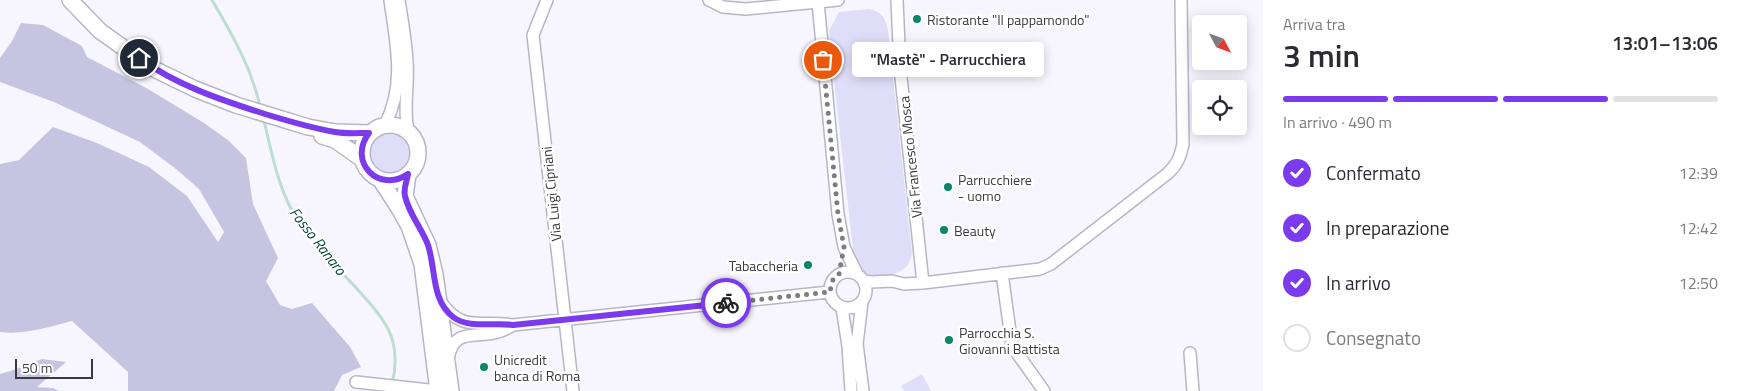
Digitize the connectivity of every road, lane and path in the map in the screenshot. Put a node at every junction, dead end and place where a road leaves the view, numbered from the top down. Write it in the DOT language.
graph roads {
  1 [pos="70,0"];
  2 [pos="390,0"];
  3 [pos="399,0"];
  4 [pos="547,0"];
  5 [pos="709,0"];
  6 [pos="838,0"];
  7 [pos="897,0"];
  8 [pos="1181,0"];
  9 [pos="818,2"];
  10 [pos="385,125"];
  11 [pos="308,127"];
  12 [pos="408,131"];
  13 [pos="369,133"];
  14 [pos="362,159"];
  15 [pos="408,174"];
  16 [pos="380,179"];
  17 [pos="844,247"];
  18 [pos="1002,273"];
  19 [pos="839,274"];
  20 [pos="861,277"];
  21 [pos="923,283"];
  22 [pos="904,284"];
  23 [pos="830,292"];
  24 [pos="438,299"];
  25 [pos="863,300"];
  26 [pos="842,308"];
  27 [pos="565,320"];
  28 [pos="513,325"];
  29 [pos="1190,353"];
  30 [pos="447,363"];
  31 [pos="356,382"];
  32 [pos="438,391"];
  33 [pos="451,391"];
  34 [pos="573,391"];
  35 [pos="851,391"];
  36 [pos="863,391"];
  37 [pos="1044,391"];
  38 [pos="1193,391"];
  1 -- 11 [label="main road"];
  2 -- 10 [label="street"];
  3 -- 12 [label="street"];
  4 -- 27 [label="street, Via Luigi Cipriani"];
  5 -- 9 [label="street"];
  6 -- 9 [label="street"];
  7 -- 21 [label="street, Via Francesco Mosca"];
  8 -- 18 [label="street"];
  9 -- 17 [label="street"];
  10 -- 12 [label="main road"];
  10 -- 13 [label="main road"];
  11 -- 13 [label="main road"];
  11 -- 14 [label="main road"];
  12 -- 15 [label="main road"];
  13 -- 14 [label="main road"];
  14 -- 16 [label="main road"];
  15 -- 16 [label="main road"];
  15 -- 24 [label="main road"];
  16 -- 32 [label="main road"];
  17 -- 19 [label="street"];
  17 -- 20 [label="street"];
  18 -- 21 [label="street"];
  18 -- 37 [label="street"];
  19 -- 20 [label="street"];
  19 -- 23 [label="street"];
  20 -- 22 [label="street"];
  20 -- 25 [label="street"];
  21 -- 22 [label="street"];
  22 -- 25 [label="street"];
  23 -- 26 [label="street"];
  23 -- 27 [label="street"];
  24 -- 28 [label="street"];
  24 -- 30 [label="main road"];
  25 -- 26 [label="street"];
  25 -- 36 [label="street"];
  26 -- 35 [label="street"];
  27 -- 28 [label="street"];
  27 -- 34 [label="street, Via Luigi Cipriani"];
  28 -- 30 [label="street"];
  29 -- 38 [label="street"];
  30 -- 33 [label="main road"];
  31 -- 32 [label="street"];
}
